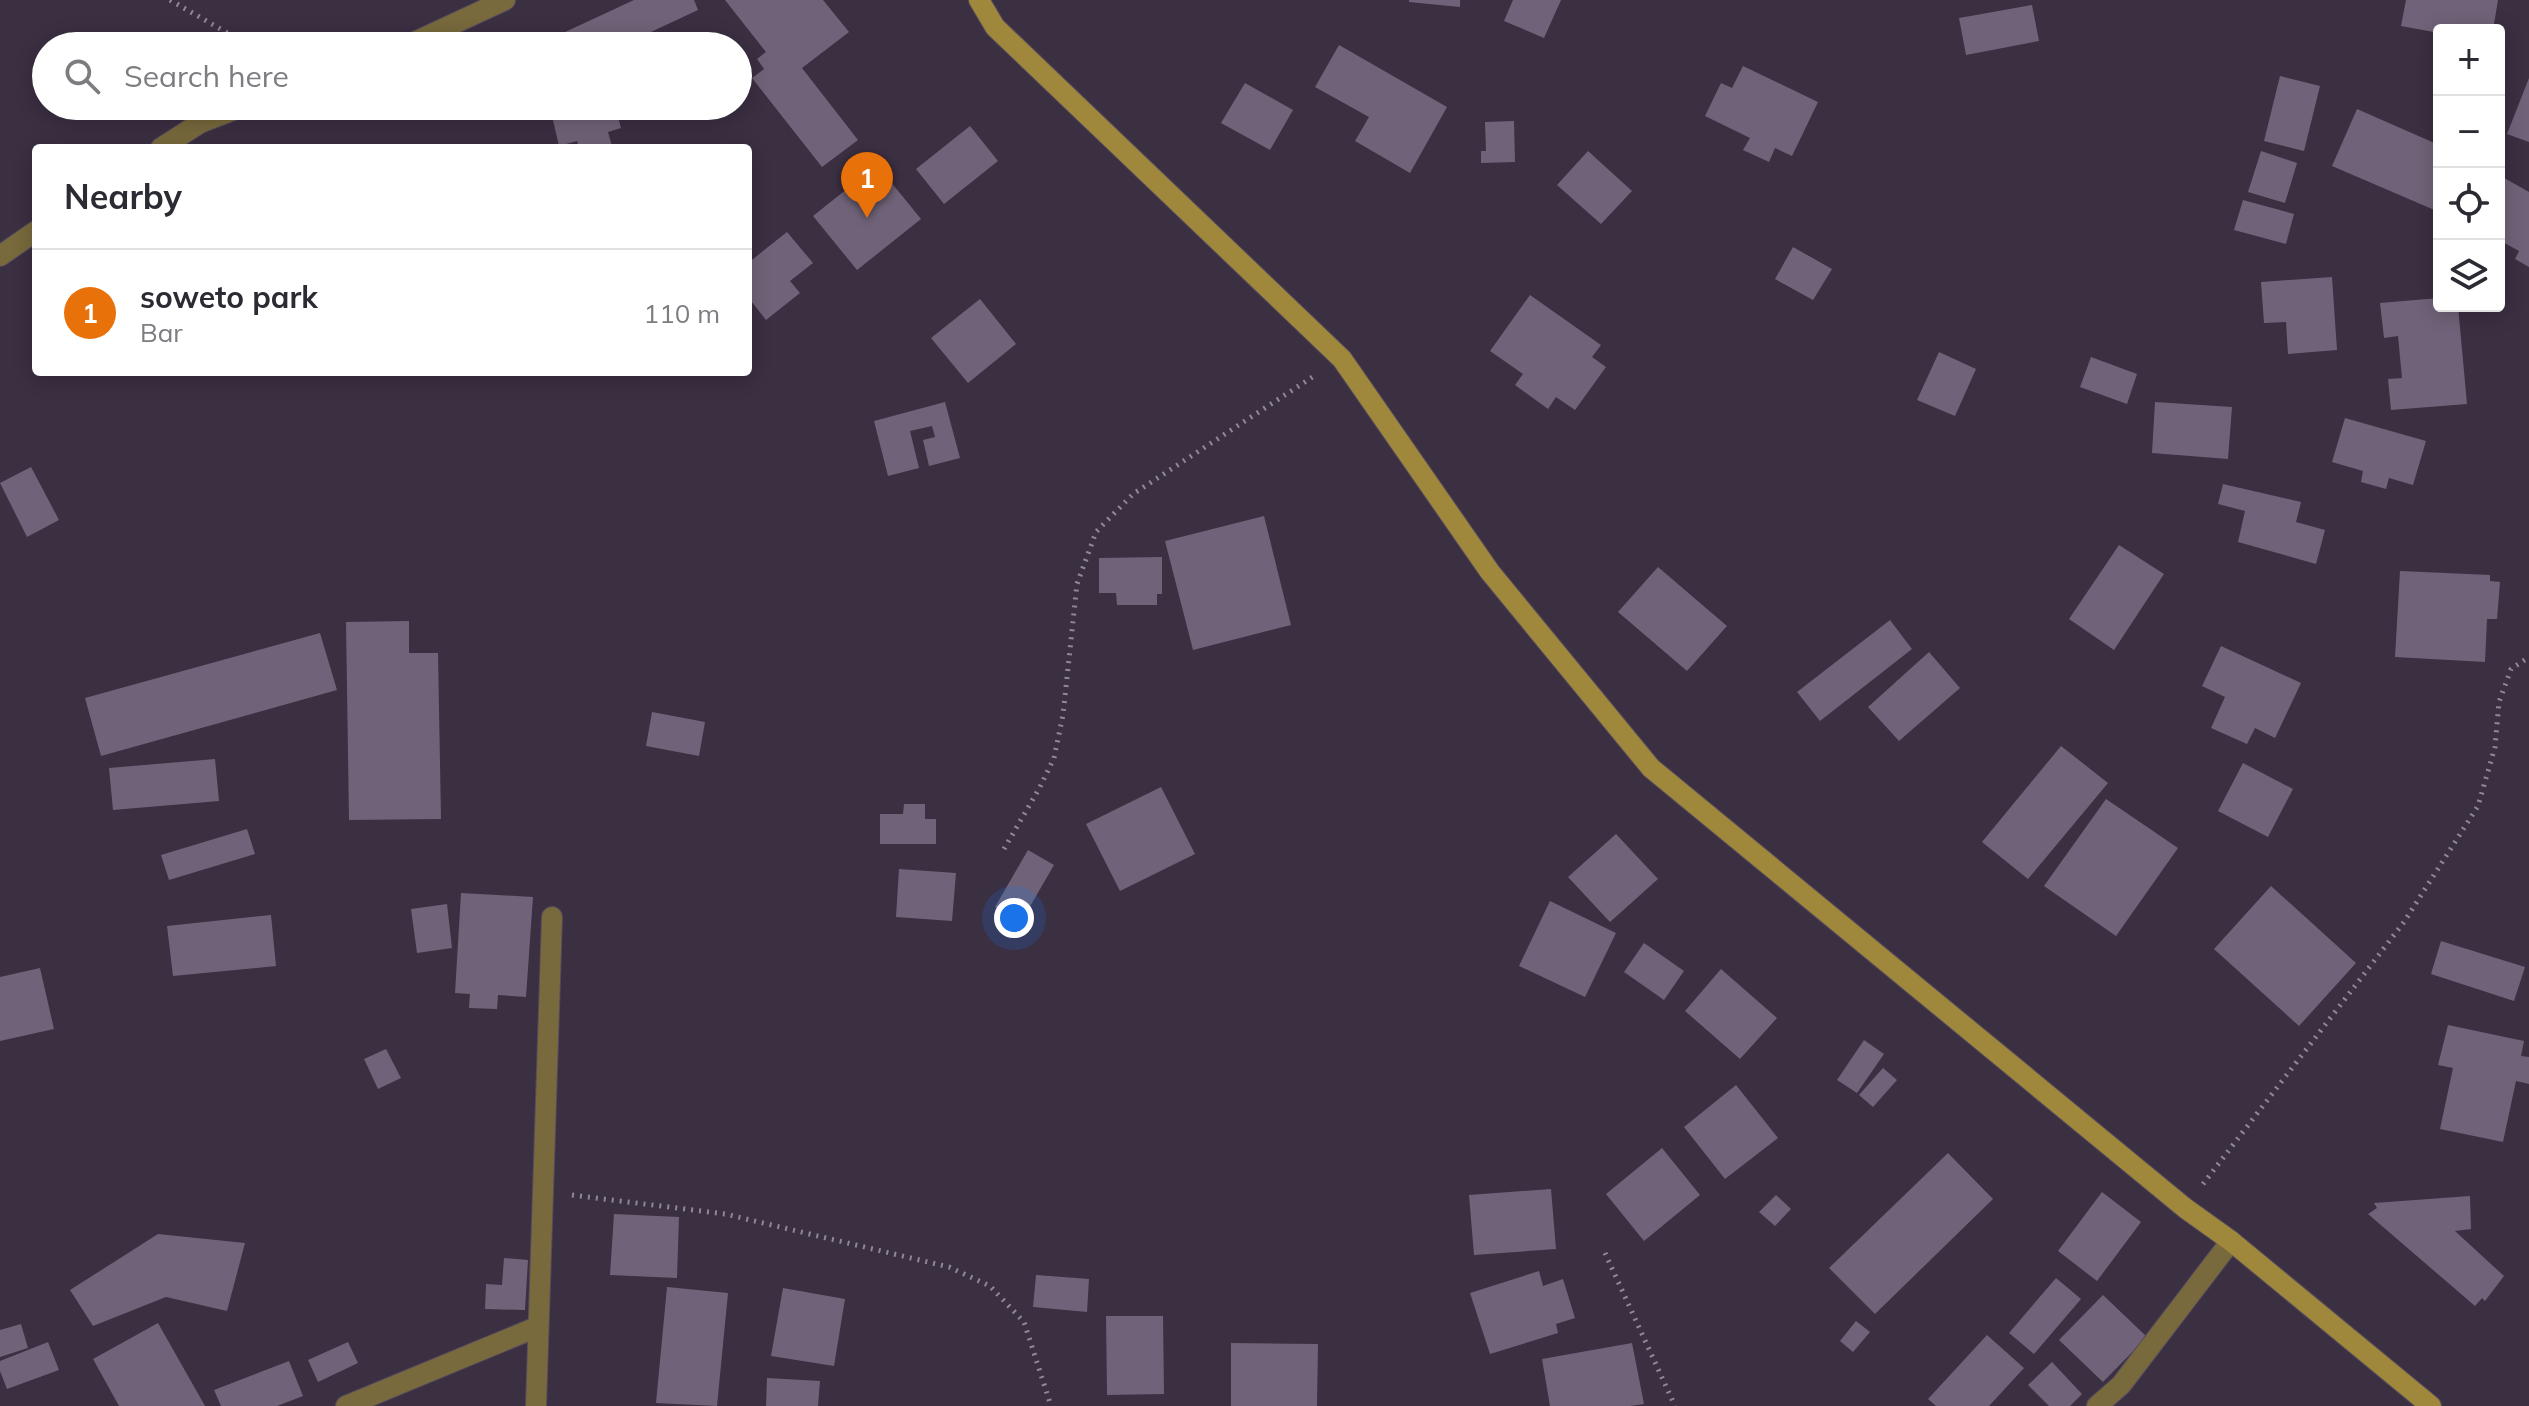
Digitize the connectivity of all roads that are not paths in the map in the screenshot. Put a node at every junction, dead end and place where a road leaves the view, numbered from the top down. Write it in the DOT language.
graph roads {
  1 [pos="505,0"];
  2 [pos="979,0"];
  3 [pos="436,32"];
  4 [pos="208,120"];
  5 [pos="167,144"];
  6 [pos="32,234"];
  7 [pos="0,256"];
  8 [pos="552,917"];
  9 [pos="2231,1241"];
  10 [pos="537,1327"];
  11 [pos="346,1406"];
  12 [pos="536,1406"];
  13 [pos="2097,1406"];
  14 [pos="2431,1406"];
  1 -- 3 [label="street"];
  2 -- 9 [label="street"];
  4 -- 5 [label="street"];
  6 -- 7 [label="street"];
  8 -- 10 [label="street"];
  9 -- 13 [label="street"];
  9 -- 14 [label="street"];
  10 -- 11 [label="street"];
  10 -- 12 [label="street"];
}
